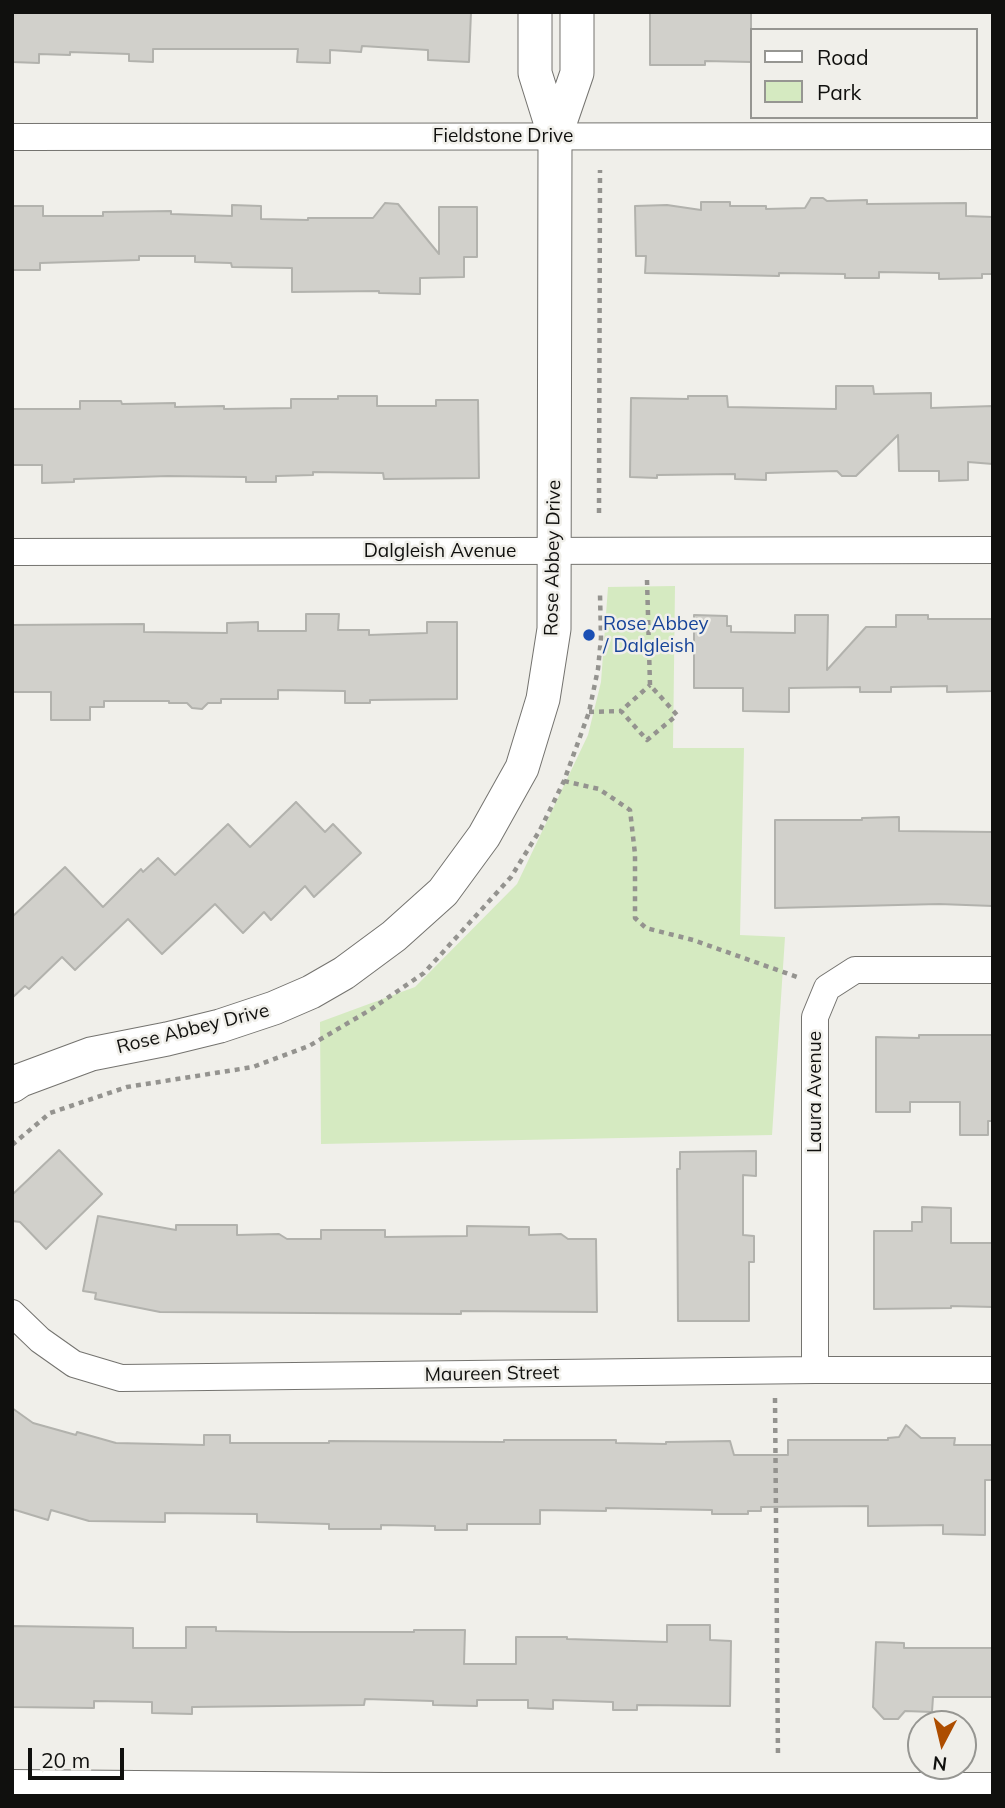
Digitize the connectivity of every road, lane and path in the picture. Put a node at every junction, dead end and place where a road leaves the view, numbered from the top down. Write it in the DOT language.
graph roads {
  1 [pos="535,12"];
  2 [pos="577,12"];
  3 [pos="993,136"];
  4 [pos="12,137"];
  5 [pos="555,137"];
  6 [pos="600,170"];
  7 [pos="599,513"];
  8 [pos="993,550"];
  9 [pos="555,551"];
  10 [pos="646,551"];
  11 [pos="12,552"];
  12 [pos="650,685"];
  13 [pos="589,712"];
  14 [pos="621,712"];
  15 [pos="564,781"];
  16 [pos="993,970"];
  17 [pos="827,988"];
  18 [pos="12,1086"];
  19 [pos="12,1313"];
  20 [pos="815,1370"];
  21 [pos="993,1370"];
  22 [pos="774,1371"];
  23 [pos="12,1783"];
  24 [pos="779,1786"];
  25 [pos="993,1786"];
  26 [pos="387,1791"];
  27 [pos="819,1791"];
  1 -- 5 [label="street, Rose Abbey Drive"];
  2 -- 5 [label="street, Rose Abbey Drive"];
  3 -- 5 [label="street, Fieldstone Drive"];
  4 -- 5 [label="street, Fieldstone Drive"];
  5 -- 9 [label="street, Rose Abbey Drive"];
  6 -- 7 [label="path"];
  8 -- 10 [label="street, Dalgleish Avenue"];
  9 -- 10 [label="street, Dalgleish Avenue"];
  9 -- 11 [label="street, Dalgleish Avenue"];
  9 -- 18 [label="street, Rose Abbey Drive"];
  10 -- 12 [label="path"];
  12 -- 14 [label="path"];
  12 -- 14 [label="path"];
  13 -- 14 [label="path"];
  15 -- 17 [label="path"];
  16 -- 17 [label="street"];
  17 -- 20 [label="street, Laura Avenue"];
  19 -- 22 [label="street, Maureen Street"];
  20 -- 21 [label="street, Maureen Street"];
  20 -- 22 [label="street, Maureen Street"];
  22 -- 24 [label="path"];
  23 -- 26 [label="street"];
  24 -- 26 [label="street"];
  24 -- 27 [label="street"];
  25 -- 27 [label="street"];
}
